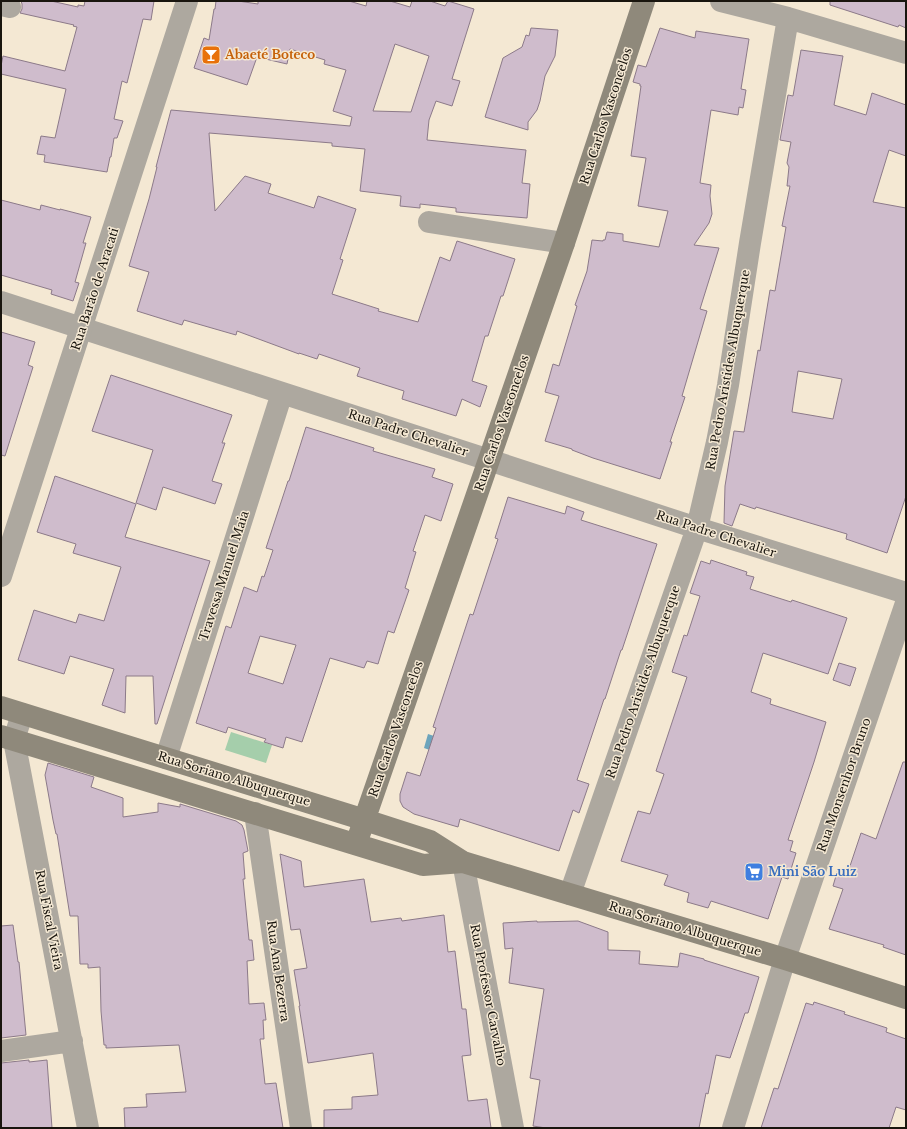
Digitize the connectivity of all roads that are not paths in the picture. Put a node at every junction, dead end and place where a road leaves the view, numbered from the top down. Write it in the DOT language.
graph roads {
  1 [pos="187,1"];
  2 [pos="644,1"];
  3 [pos="721,1"];
  4 [pos="788,18"];
  5 [pos="906,53"];
  6 [pos="429,222"];
  7 [pos="564,243"];
  8 [pos="1,302"];
  9 [pos="82,328"];
  10 [pos="282,393"];
  11 [pos="489,460"];
  12 [pos="697,528"];
  13 [pos="1,576"];
  14 [pos="906,593"];
  15 [pos="906,603"];
  16 [pos="1,707"];
  17 [pos="22,714"];
  18 [pos="8,738"];
  19 [pos="166,758"];
  20 [pos="254,813"];
  21 [pos="365,820"];
  22 [pos="356,844"];
  23 [pos="463,862"];
  24 [pos="570,894"];
  25 [pos="785,959"];
  26 [pos="906,998"];
  27 [pos="72,1041"];
  28 [pos="1,1051"];
  29 [pos="88,1128"];
  30 [pos="301,1128"];
  31 [pos="513,1128"];
  32 [pos="733,1128"];
  1 -- 9 [label="street, Rua Barão de Aracati"];
  2 -- 7 [label="main road, Rua Carlos Vasconcelos"];
  3 -- 4 [label="street"];
  4 -- 5 [label="street"];
  4 -- 12 [label="street, Rua Pedro Aristides Albuquerque"];
  6 -- 7 [label="street"];
  7 -- 11 [label="main road, Rua Carlos Vasconcelos"];
  8 -- 9 [label="street, Rua Padre Chevalier"];
  9 -- 10 [label="street, Rua Padre Chevalier"];
  9 -- 13 [label="street, Rua Barão de Aracati"];
  10 -- 11 [label="street, Rua Padre Chevalier"];
  10 -- 19 [label="street, Travessa Manuel Maia"];
  11 -- 12 [label="street, Rua Padre Chevalier"];
  11 -- 21 [label="main road, Rua Carlos Vasconcelos"];
  12 -- 14 [label="street, Rua Padre Chevalier"];
  12 -- 24 [label="street, Rua Pedro Aristides Albuquerque"];
  15 -- 25 [label="street, Rua Monsenhor Bruno"];
  16 -- 17 [label="main road, Rua Soriano Albuquerque"];
  17 -- 18 [label="street, Rua Fiscal Vieira"];
  17 -- 19 [label="main road, Rua Soriano Albuquerque"];
  18 -- 20 [label="main road, Rua Soriano Albuquerque"];
  18 -- 27 [label="street, Rua Fiscal Vieira"];
  19 -- 21 [label="main road, Rua Soriano Albuquerque"];
  20 -- 22 [label="main road, Rua Soriano Albuquerque"];
  20 -- 30 [label="street, Rua Ana Bezerra"];
  21 -- 22 [label="main road, Rua Carlos Vasconcelos"];
  21 -- 23 [label="main road, Rua Soriano Albuquerque"];
  22 -- 23 [label="main road, Rua Soriano Albuquerque"];
  23 -- 24 [label="main road, Rua Soriano Albuquerque"];
  23 -- 31 [label="street, Rua Professor Carvalho"];
  24 -- 25 [label="main road, Rua Soriano Albuquerque"];
  25 -- 26 [label="main road, Rua Soriano Albuquerque"];
  25 -- 32 [label="street, Rua Monsenhor Bruno"];
  27 -- 28 [label="street"];
  27 -- 29 [label="street, Rua Fiscal Vieira"];
}
